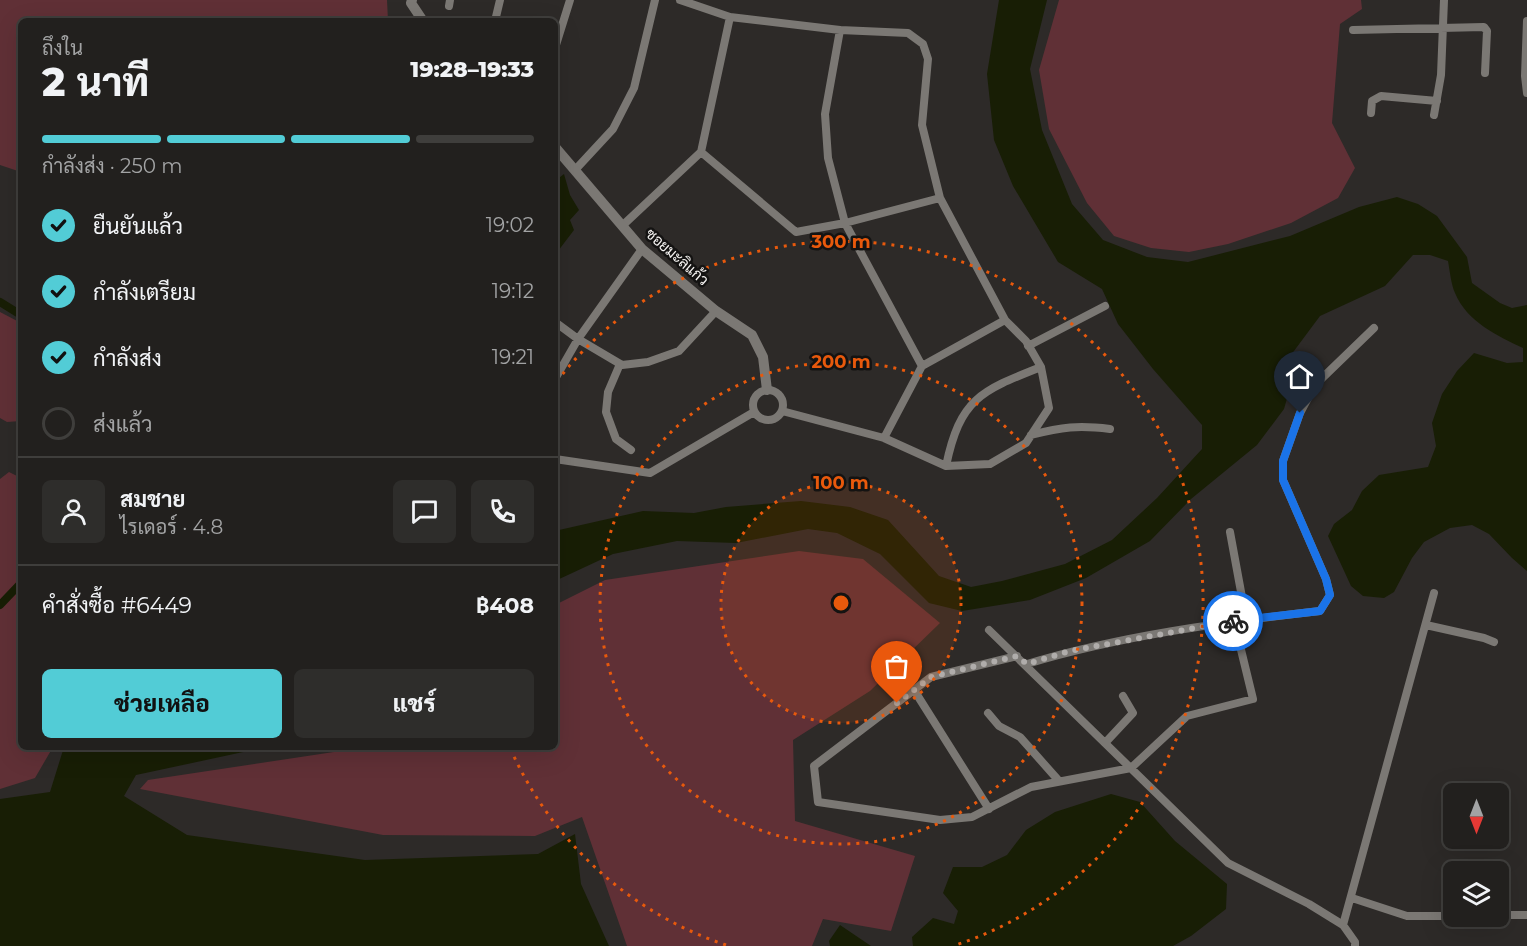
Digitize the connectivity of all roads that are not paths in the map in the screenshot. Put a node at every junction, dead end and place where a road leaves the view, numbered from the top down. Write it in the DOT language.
graph roads {
  1 [pos="412,0"];
  2 [pos="500,0"];
  3 [pos="570,0"];
  4 [pos="655,0"];
  5 [pos="680,0"];
  6 [pos="1444,0"];
  7 [pos="730,17"];
  8 [pos="421,18"];
  9 [pos="496,18"];
  10 [pos="1527,21"];
  11 [pos="1444,28"];
  12 [pos="840,30"];
  13 [pos="1353,30"];
  14 [pos="1527,36"];
  15 [pos="558,38"];
  16 [pos="1485,73"];
  17 [pos="1527,93"];
  18 [pos="1437,101"];
  19 [pos="1371,113"];
  20 [pos="1434,115"];
  21 [pos="558,150"];
  22 [pos="701,152"];
  23 [pos="575,170"];
  24 [pos="940,198"];
  25 [pos="846,223"];
  26 [pos="622,226"];
  27 [pos="642,249"];
  28 [pos="1105,306"];
  29 [pos="717,311"];
  30 [pos="1005,320"];
  31 [pos="558,324"];
  32 [pos="1374,328"];
  33 [pos="578,339"];
  34 [pos="1028,345"];
  35 [pos="620,364"];
  36 [pos="922,366"];
  37 [pos="1041,367"];
  38 [pos="558,374"];
  39 [pos="767,390"];
  40 [pos="782,411"];
  41 [pos="754,412"];
  42 [pos="1110,429"];
  43 [pos="1031,435"];
  44 [pos="884,438"];
  45 [pos="631,450"];
  46 [pos="558,459"];
  47 [pos="946,466"];
  48 [pos="1230,532"];
  49 [pos="1434,593"];
  50 [pos="1245,619"];
  51 [pos="1234,621"];
  52 [pos="1426,625"];
  53 [pos="989,630"];
  54 [pos="1494,642"];
  55 [pos="1017,656"];
  56 [pos="1027,664"];
  57 [pos="914,690"];
  58 [pos="1123,696"];
  59 [pos="988,713"];
  60 [pos="1105,743"];
  61 [pos="1131,768"];
  62 [pos="1059,782"];
  63 [pos="989,809"];
  64 [pos="1352,898"];
  65 [pos="1509,915"];
  66 [pos="1527,915"];
  67 [pos="1443,916"];
  68 [pos="1343,925"];
  69 [pos="1355,946"];
  1 -- 8 [label="street"];
  2 -- 9 [label="street"];
  3 -- 15 [label="street"];
  4 -- 23 [label="street"];
  5 -- 7 [label="street"];
  6 -- 11 [label="street"];
  7 -- 12 [label="street"];
  7 -- 22 [label="street"];
  10 -- 14 [label="street"];
  11 -- 13 [label="street"];
  11 -- 16 [label="street"];
  11 -- 18 [label="street"];
  12 -- 24 [label="street"];
  12 -- 25 [label="street"];
  14 -- 17 [label="street"];
  18 -- 19 [label="street"];
  18 -- 20 [label="street"];
  21 -- 23 [label="street, ซอยมะลิแก้ว"];
  22 -- 25 [label="street"];
  22 -- 26 [label="street"];
  23 -- 26 [label="street, ซอยมะลิแก้ว"];
  24 -- 25 [label="street"];
  24 -- 30 [label="street"];
  25 -- 36 [label="street"];
  26 -- 27 [label="street, ซอยมะลิแก้ว"];
  27 -- 29 [label="street, ซอยมะลิแก้ว"];
  27 -- 33 [label="street"];
  28 -- 34 [label="street"];
  29 -- 35 [label="street"];
  29 -- 39 [label="street, ซอยมะลิแก้ว"];
  30 -- 34 [label="street"];
  30 -- 36 [label="street"];
  31 -- 33 [label="street"];
  32 -- 50 [label="street"];
  33 -- 35 [label="street"];
  33 -- 38 [label="street"];
  34 -- 37 [label="street"];
  35 -- 45 [label="street"];
  36 -- 44 [label="street"];
  37 -- 43 [label="street"];
  37 -- 47 [label="street"];
  39 -- 40 [label="street"];
  39 -- 41 [label="street"];
  40 -- 41 [label="street"];
  40 -- 44 [label="street"];
  41 -- 46 [label="street"];
  42 -- 43 [label="street"];
  43 -- 47 [label="street"];
  44 -- 47 [label="street"];
  48 -- 50 [label="street"];
  49 -- 52 [label="street"];
  50 -- 51 [label="street"];
  51 -- 56 [label="street"];
  51 -- 61 [label="street"];
  52 -- 54 [label="street"];
  52 -- 64 [label="street"];
  53 -- 55 [label="street"];
  55 -- 56 [label="street"];
  55 -- 57 [label="street"];
  56 -- 60 [label="street"];
  57 -- 63 [label="street"];
  57 -- 63 [label="street"];
  58 -- 60 [label="street"];
  59 -- 62 [label="street"];
  60 -- 61 [label="street"];
  61 -- 62 [label="street"];
  61 -- 68 [label="street"];
  62 -- 63 [label="street"];
  64 -- 67 [label="street"];
  64 -- 68 [label="street"];
  65 -- 66 [label="street"];
  68 -- 69 [label="street"];
}
